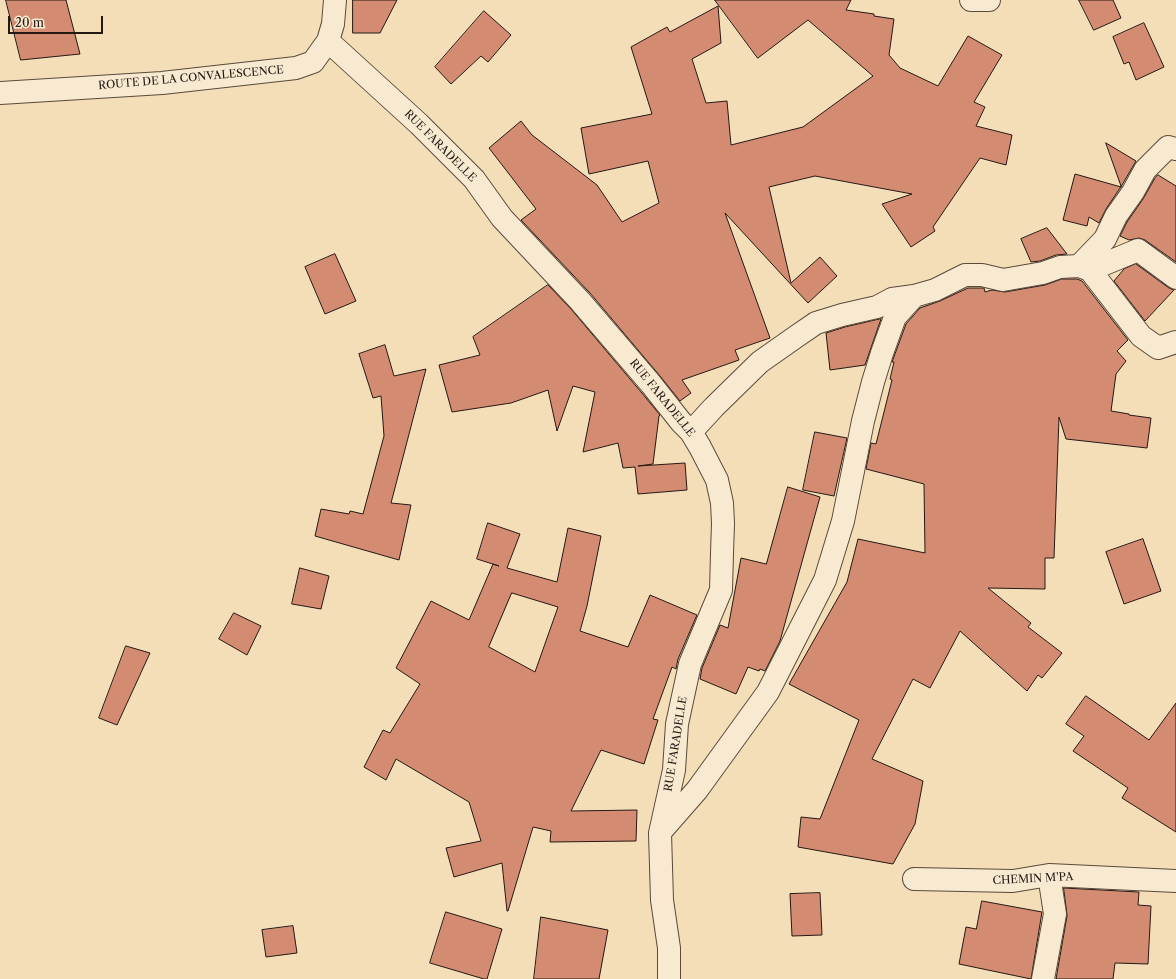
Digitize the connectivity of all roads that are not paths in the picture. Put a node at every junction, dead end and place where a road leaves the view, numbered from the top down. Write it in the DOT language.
graph roads {
  1 [pos="334,0"];
  2 [pos="970,0"];
  3 [pos="989,0"];
  4 [pos="328,41"];
  5 [pos="0,93"];
  6 [pos="1176,149"];
  7 [pos="1084,268"];
  8 [pos="1176,278"];
  9 [pos="914,296"];
  10 [pos="1176,342"];
  11 [pos="691,432"];
  12 [pos="660,833"];
  13 [pos="1049,875"];
  14 [pos="914,879"];
  15 [pos="1176,881"];
  16 [pos="669,979"];
  17 [pos="1043,979"];
  1 -- 4 [label="street, ROUTE DE LA CONVALESCENCE"];
  2 -- 3 [label="street"];
  4 -- 5 [label="street, ROUTE DE LA CONVALESCENCE"];
  4 -- 11 [label="street, RUE FARADELLE"];
  6 -- 7 [label="street"];
  7 -- 8 [label="street"];
  7 -- 9 [label="street"];
  7 -- 10 [label="street"];
  9 -- 11 [label="street"];
  9 -- 12 [label="street"];
  11 -- 12 [label="street, RUE FARADELLE"];
  12 -- 16 [label="street, RUE FARADELLE"];
  13 -- 14 [label="street, CHEMIN M'PA"];
  13 -- 15 [label="street, CHEMIN M'PA"];
  13 -- 17 [label="street"];
}
